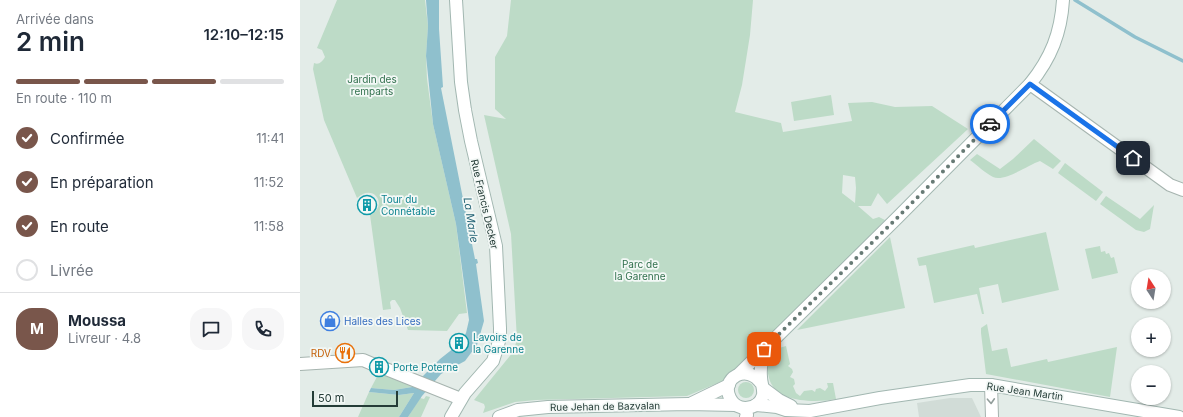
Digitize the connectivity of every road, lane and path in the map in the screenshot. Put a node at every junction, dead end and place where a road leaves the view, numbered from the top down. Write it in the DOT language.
graph roads {
  1 [pos="456,0"];
  2 [pos="1063,0"];
  3 [pos="1030,84"];
  4 [pos="1183,190"];
  5 [pos="764,349"];
  6 [pos="300,364"];
  7 [pos="739,374"];
  8 [pos="729,385"];
  9 [pos="762,385"];
  10 [pos="991,385"];
  11 [pos="461,399"];
  12 [pos="688,404"];
  13 [pos="746,409"];
  14 [pos="799,414"];
  15 [pos="451,417"];
  16 [pos="499,417"];
  17 [pos="992,417"];
  18 [pos="1180,417"];
  1 -- 11 [label="street, Rue Francis Decker"];
  2 -- 3 [label="street"];
  3 -- 4 [label="street"];
  3 -- 5 [label="street"];
  5 -- 7 [label="street"];
  5 -- 9 [label="street"];
  6 -- 11 [label="street"];
  7 -- 8 [label="street"];
  7 -- 9 [label="street"];
  8 -- 12 [label="street, Rue Jehan de Bazvalan"];
  8 -- 13 [label="street"];
  9 -- 13 [label="street"];
  9 -- 14 [label="street"];
  10 -- 14 [label="street, Rue Jean Martin"];
  10 -- 17 [label="street, one-way"];
  10 -- 18 [label="street, Rue Jean Martin"];
  11 -- 15 [label="street, Rue Francis Decker"];
  12 -- 13 [label="street, Rue Jehan de Bazvalan"];
  12 -- 16 [label="street, Rue Jehan de Bazvalan"];
  13 -- 14 [label="street, Rue Jean Martin"];
}
